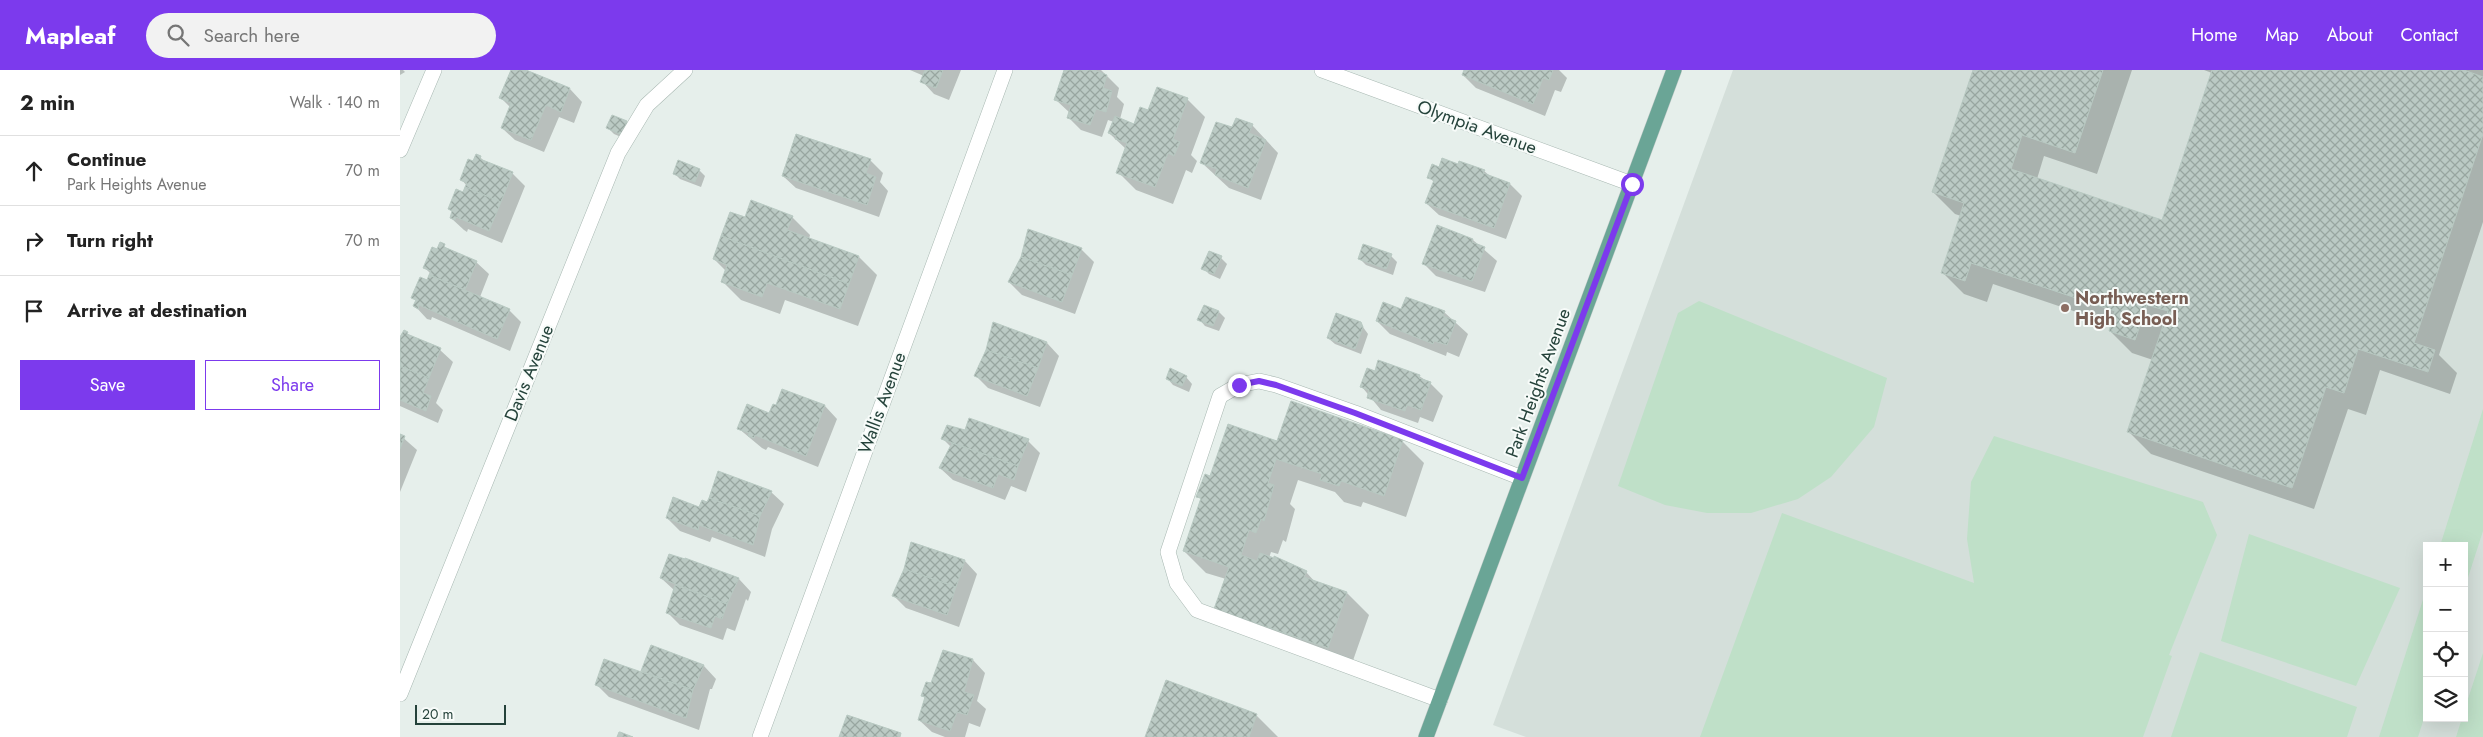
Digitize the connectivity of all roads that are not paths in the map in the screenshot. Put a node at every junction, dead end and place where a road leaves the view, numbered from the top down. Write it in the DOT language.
graph roads {
  1 [pos="434,70"];
  2 [pos="685,70"];
  3 [pos="1005,70"];
  4 [pos="1322,70"];
  5 [pos="1674,70"];
  6 [pos="402,141"];
  7 [pos="1632,184"];
  8 [pos="1522,478"];
  9 [pos="400,694"];
  10 [pos="1440,700"];
  11 [pos="760,737"];
  12 [pos="1426,737"];
  1 -- 6 [label="street"];
  2 -- 9 [label="street, Davis Avenue"];
  3 -- 11 [label="street, Wallis Avenue"];
  4 -- 7 [label="street, Olympia Avenue"];
  5 -- 7 [label="main road, Park Heights Avenue"];
  7 -- 8 [label="main road, Park Heights Avenue"];
  8 -- 10 [label="main road, Park Heights Avenue"];
  8 -- 10 [label="street"];
  10 -- 12 [label="main road, Park Heights Avenue"];
}
